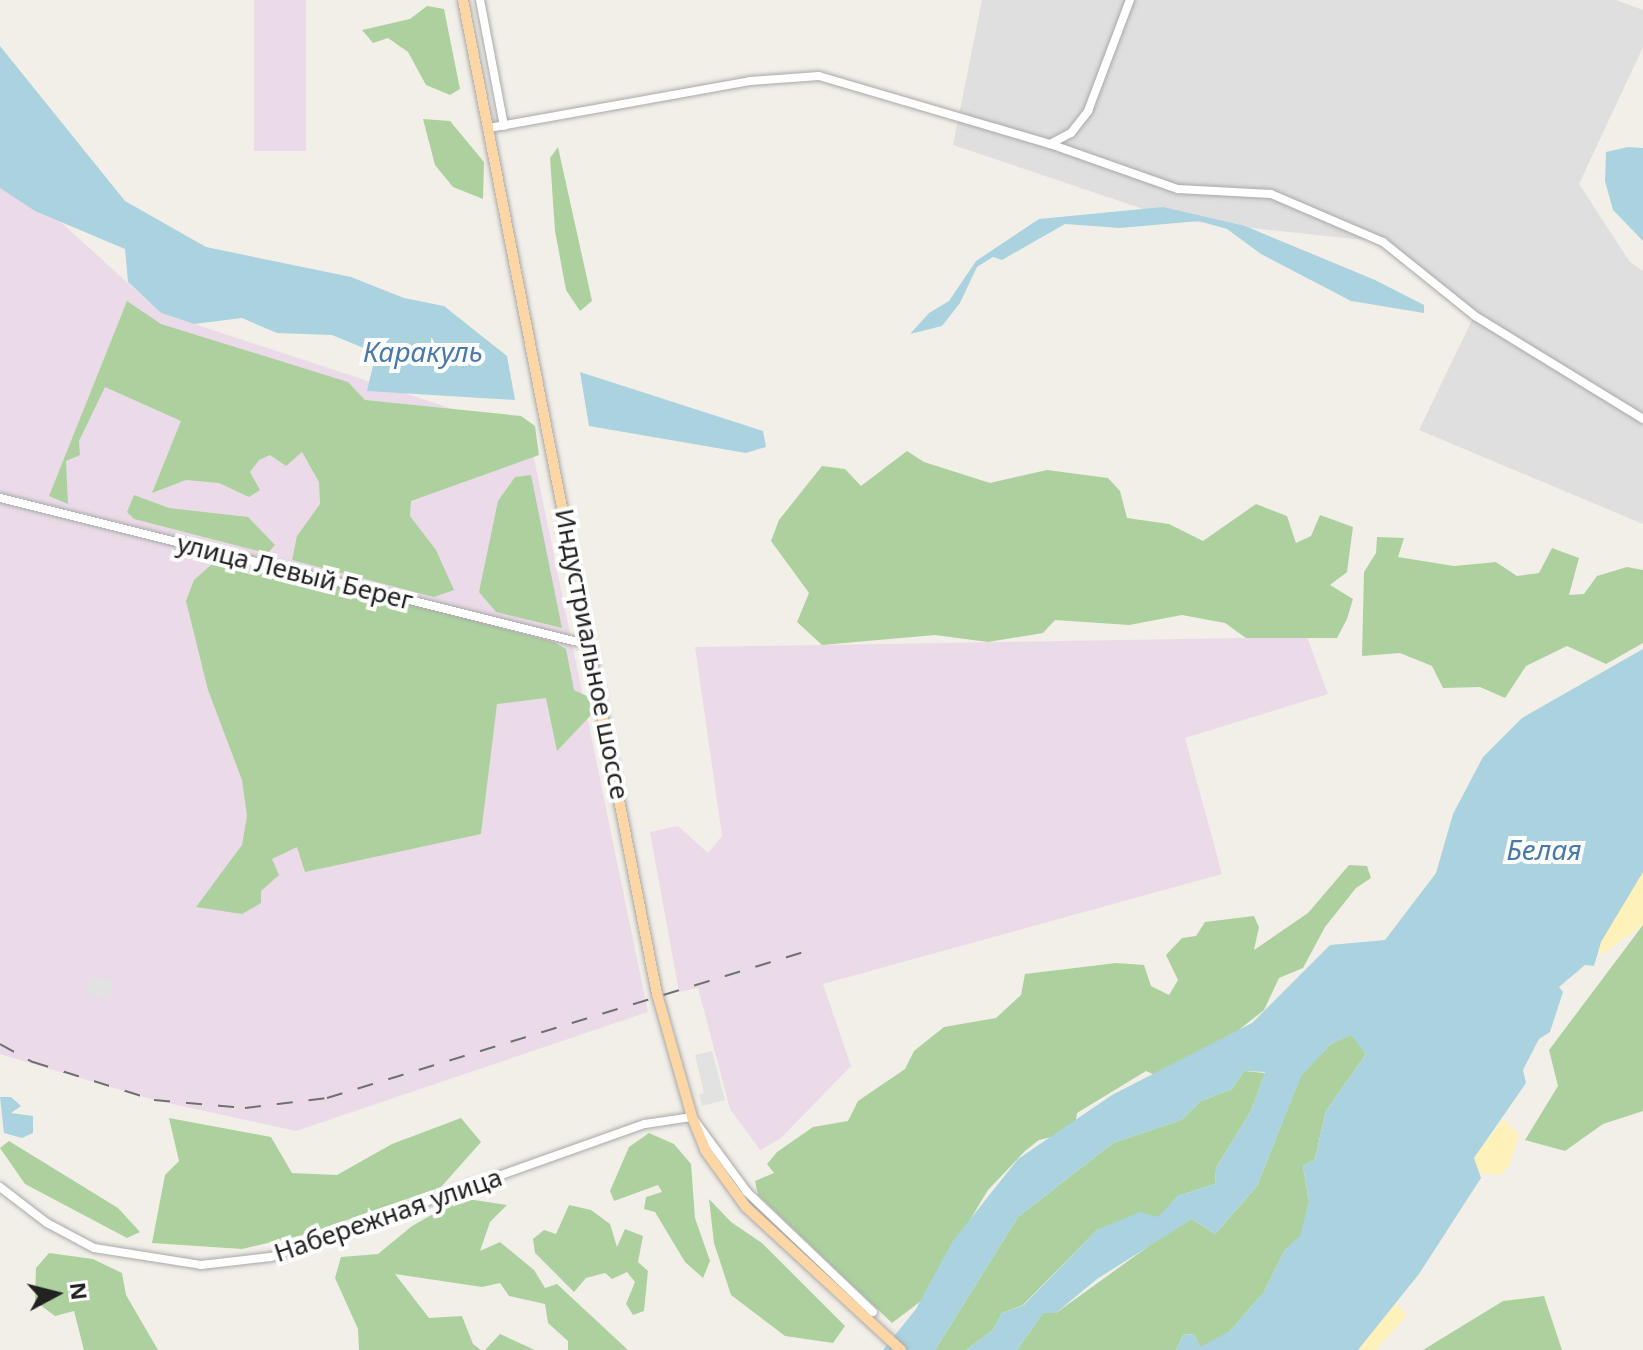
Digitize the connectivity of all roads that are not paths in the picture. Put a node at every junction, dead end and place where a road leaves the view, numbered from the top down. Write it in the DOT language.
graph roads {
  1 [pos="463,0"];
  2 [pos="480,0"];
  3 [pos="1130,0"];
  4 [pos="504,126"];
  5 [pos="489,128"];
  6 [pos="1050,144"];
  7 [pos="1643,419"];
  8 [pos="0,498"];
  9 [pos="590,645"];
  10 [pos="692,1117"];
  11 [pos="0,1187"];
  12 [pos="873,1312"];
  13 [pos="901,1350"];
  1 -- 5 [label="main road, Индустриальное шоссе"];
  2 -- 4 [label="street"];
  3 -- 6 [label="street"];
  4 -- 5 [label="street"];
  4 -- 6 [label="street"];
  5 -- 9 [label="main road, Индустриальное шоссе"];
  6 -- 7 [label="street"];
  8 -- 9 [label="street, улица Левый Берег"];
  9 -- 10 [label="main road, Индустриальное шоссе"];
  10 -- 11 [label="street, Набережная улица"];
  10 -- 12 [label="street"];
  10 -- 13 [label="main road, Индустриальное шоссе"];
}
